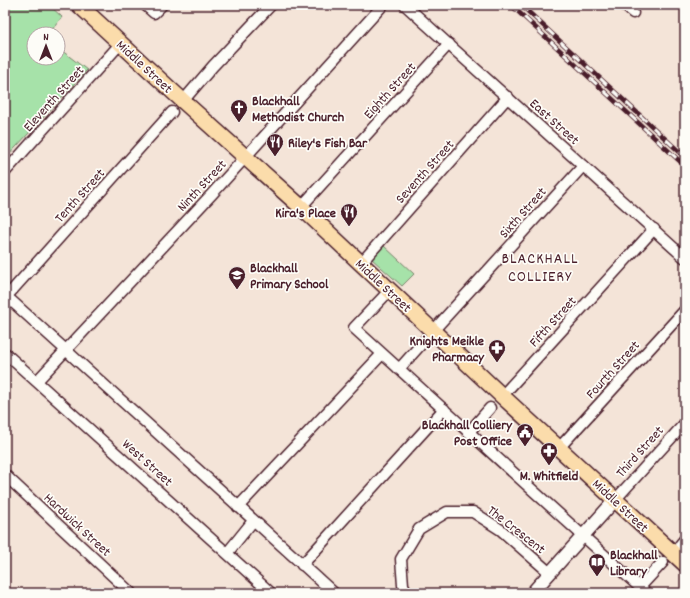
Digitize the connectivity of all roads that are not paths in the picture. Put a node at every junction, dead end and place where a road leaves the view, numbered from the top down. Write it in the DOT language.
graph roads {
  1 [pos="145,5"];
  2 [pos="162,5"];
  3 [pos="271,5"];
  4 [pos="383,5"];
  5 [pos="405,5"];
  6 [pos="624,5"];
  7 [pos="81,6"];
  8 [pos="633,13"];
  9 [pos="121,43"];
  10 [pos="449,44"];
  11 [pos="508,97"];
  12 [pos="182,101"];
  13 [pos="172,112"];
  14 [pos="245,157"];
  15 [pos="583,166"];
  16 [pos="5,172"];
  17 [pos="301,207"];
  18 [pos="654,229"];
  19 [pos="685,258"];
  20 [pos="361,262"];
  21 [pos="390,290"];
  22 [pos="6,295"];
  23 [pos="685,310"];
  24 [pos="429,336"];
  25 [pos="67,350"];
  26 [pos="5,353"];
  27 [pos="382,354"];
  28 [pos="399,369"];
  29 [pos="37,381"];
  30 [pos="502,396"];
  31 [pos="490,408"];
  32 [pos="444,409"];
  33 [pos="685,423"];
  34 [pos="469,432"];
  35 [pos="559,448"];
  36 [pos="5,475"];
  37 [pos="615,500"];
  38 [pos="238,507"];
  39 [pos="253,521"];
  40 [pos="583,535"];
  41 [pos="228,552"];
  42 [pos="663,562"];
  43 [pos="685,564"];
  44 [pos="302,565"];
  45 [pos="550,573"];
  46 [pos="643,590"];
  47 [pos="131,593"];
  48 [pos="271,593"];
  49 [pos="334,593"];
  50 [pos="407,593"];
  51 [pos="532,593"];
  1 -- 2 [label="street"];
  3 -- 12 [label="street"];
  4 -- 14 [label="street, Ninth Street"];
  5 -- 10 [label="street, East Street"];
  6 -- 8 [label="street"];
  7 -- 9 [label="main road, Middle Street"];
  9 -- 12 [label="main road, Middle Street"];
  9 -- 16 [label="street, Eleventh Street"];
  10 -- 11 [label="street, East Street"];
  10 -- 17 [label="street, Eighth Street"];
  11 -- 15 [label="street, East Street"];
  11 -- 20 [label="street, Seventh Street"];
  12 -- 14 [label="main road, Middle Street"];
  13 -- 22 [label="street, Tenth Street"];
  14 -- 17 [label="main road, Middle Street"];
  14 -- 25 [label="street, Ninth Street"];
  15 -- 18 [label="street, East Street"];
  15 -- 24 [label="street, Sixth Street"];
  17 -- 20 [label="main road, Middle Street"];
  18 -- 19 [label="street, East Street"];
  18 -- 30 [label="street, Fifth Street"];
  20 -- 21 [label="main road, Middle Street"];
  21 -- 24 [label="main road, Middle Street"];
  21 -- 27 [label="street"];
  22 -- 25 [label="street"];
  23 -- 35 [label="street, Fourth Street"];
  24 -- 28 [label="street, Sixth Street"];
  24 -- 30 [label="main road, Middle Street"];
  25 -- 29 [label="street, Ninth Street"];
  25 -- 38 [label="street"];
  26 -- 29 [label="street, West Street"];
  27 -- 28 [label="street"];
  27 -- 38 [label="street"];
  28 -- 32 [label="street"];
  29 -- 41 [label="street, West Street"];
  30 -- 35 [label="main road, Middle Street"];
  31 -- 34 [label="street"];
  32 -- 34 [label="street"];
  32 -- 44 [label="street"];
  33 -- 37 [label="street, Third Street"];
  34 -- 40 [label="street"];
  35 -- 37 [label="main road, Middle Street"];
  36 -- 47 [label="street, Hardwick Street"];
  37 -- 40 [label="street, Third Street"];
  37 -- 43 [label="main road, Middle Street"];
  38 -- 39 [label="street"];
  39 -- 41 [label="street"];
  39 -- 44 [label="street"];
  40 -- 45 [label="street, Third Street"];
  40 -- 46 [label="street"];
  41 -- 48 [label="street, West Street"];
  42 -- 46 [label="street"];
  44 -- 49 [label="street"];
  45 -- 50 [label="street, The Crescent"];
  45 -- 51 [label="street, Third Street"];
}
